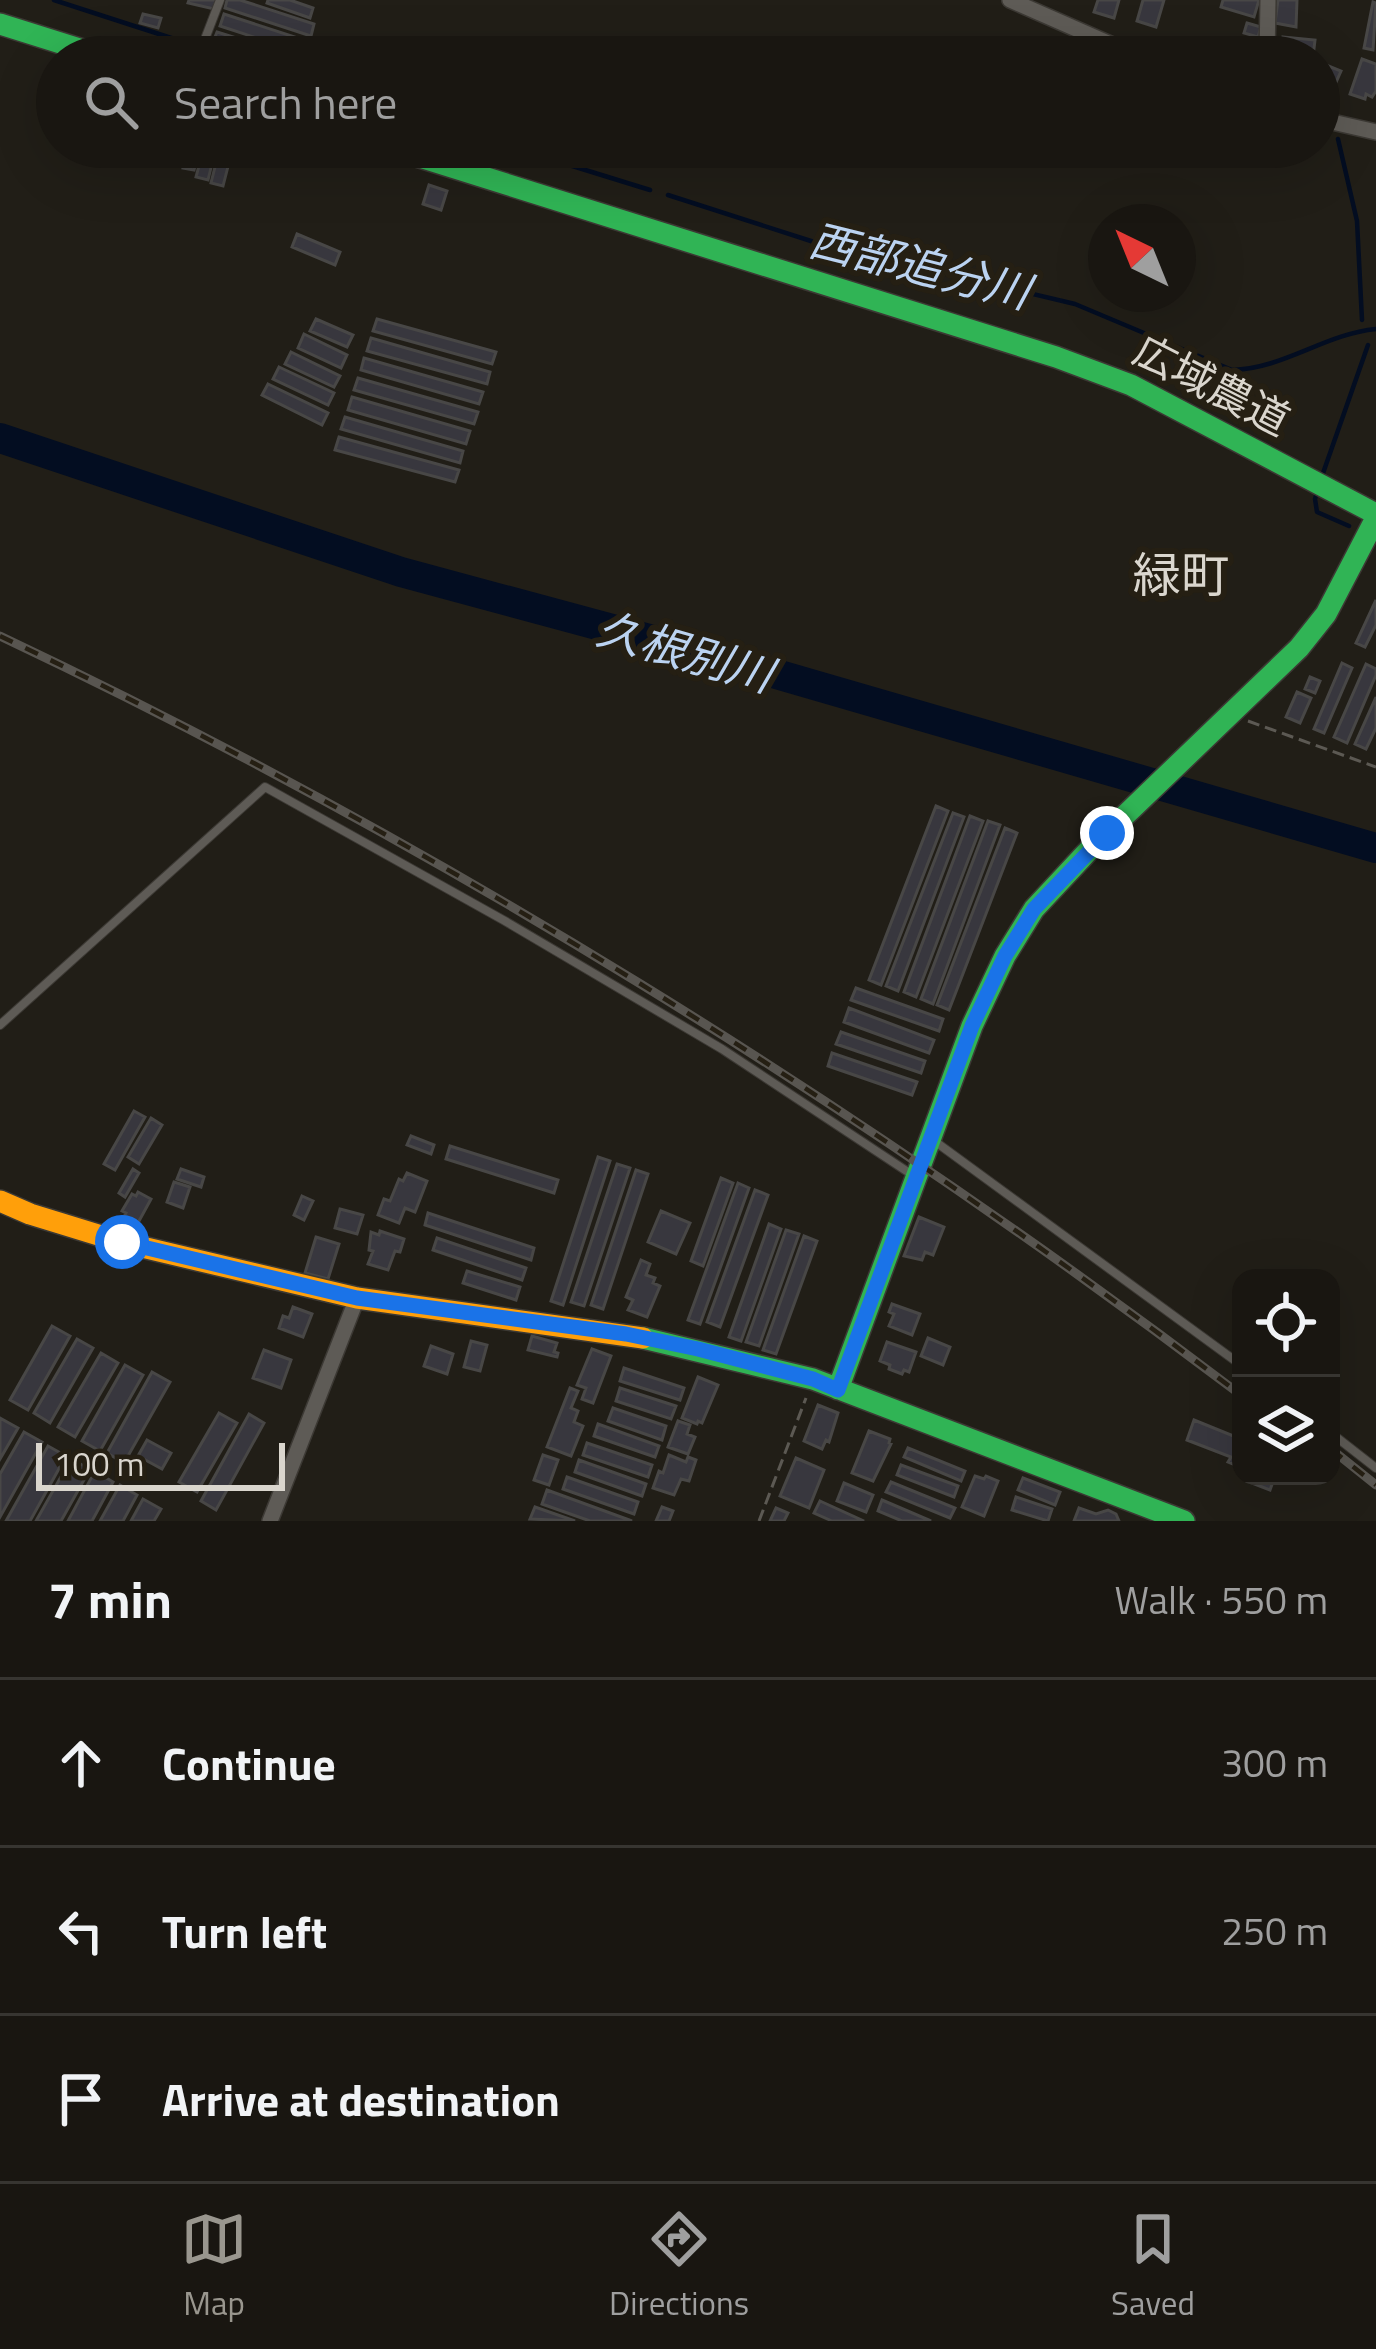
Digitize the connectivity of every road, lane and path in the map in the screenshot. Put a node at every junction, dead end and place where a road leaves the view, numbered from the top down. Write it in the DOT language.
graph roads {
  1 [pos="220,0"];
  2 [pos="1010,0"];
  3 [pos="1268,0"];
  4 [pos="0,24"];
  5 [pos="38,36"];
  6 [pos="206,36"];
  7 [pos="1092,36"];
  8 [pos="1267,36"];
  9 [pos="1340,124"];
  10 [pos="1376,132"];
  11 [pos="455,168"];
  12 [pos="1376,516"];
  13 [pos="1226,717"];
  14 [pos="1376,767"];
  15 [pos="0,1025"];
  16 [pos="932,1139"];
  17 [pos="918,1178"];
  18 [pos="0,1201"];
  19 [pos="357,1298"];
  20 [pos="1232,1358"];
  21 [pos="813,1379"];
  22 [pos="838,1390"];
  23 [pos="1340,1440"];
  24 [pos="1376,1468"];
  25 [pos="270,1521"];
  26 [pos="759,1521"];
  27 [pos="1184,1521"];
  1 -- 6 [label="lane"];
  2 -- 7 [label="street"];
  3 -- 8 [label="street"];
  4 -- 5 [label="street"];
  9 -- 10 [label="street"];
  11 -- 12 [label="street, 広域農道"];
  12 -- 13 [label="street"];
  13 -- 14 [label="path"];
  13 -- 16 [label="street"];
  15 -- 17 [label="lane"];
  16 -- 17 [label="street"];
  16 -- 20 [label="lane"];
  17 -- 22 [label="street"];
  18 -- 19 [label="street"];
  19 -- 21 [label="street"];
  19 -- 25 [label="street"];
  21 -- 22 [label="street"];
  21 -- 26 [label="path"];
  22 -- 27 [label="street"];
  23 -- 24 [label="lane"];
}
